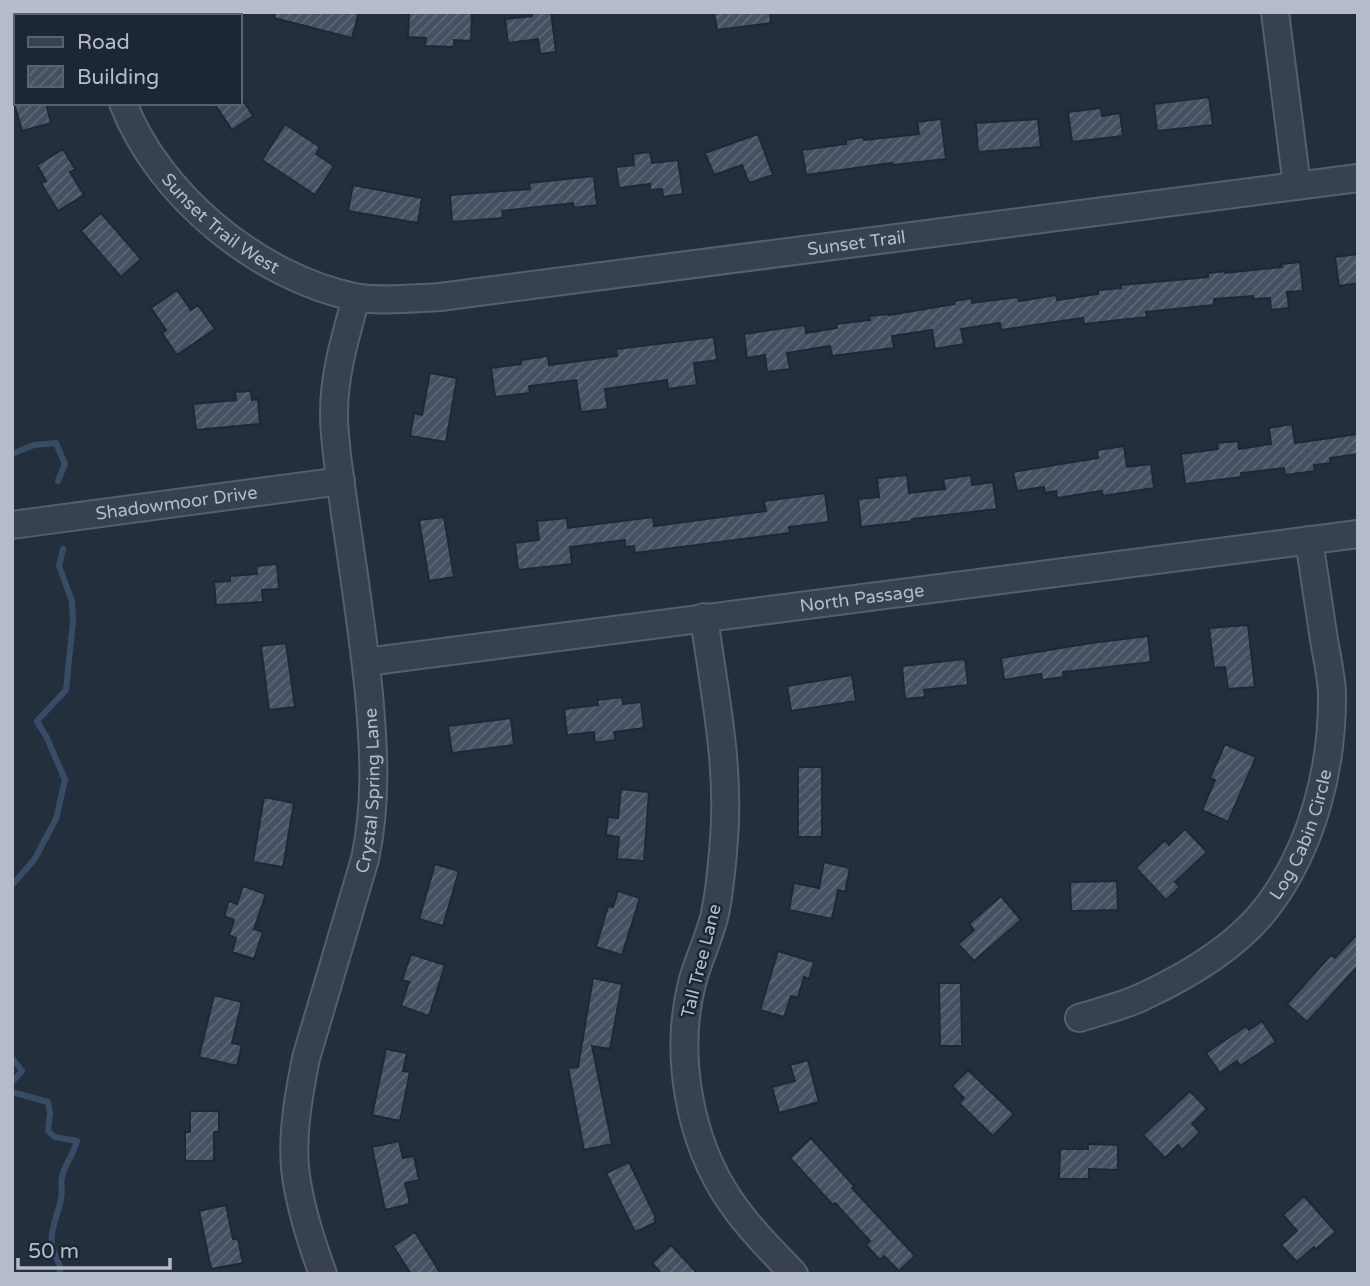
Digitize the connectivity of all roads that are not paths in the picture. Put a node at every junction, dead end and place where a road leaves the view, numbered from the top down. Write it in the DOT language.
graph roads {
  1 [pos="1275,12"];
  2 [pos="124,105"];
  3 [pos="1358,178"];
  4 [pos="1297,186"];
  5 [pos="356,298"];
  6 [pos="341,481"];
  7 [pos="12,525"];
  8 [pos="1358,534"];
  9 [pos="1309,540"];
  10 [pos="704,617"];
  11 [pos="366,662"];
  12 [pos="1079,1018"];
  13 [pos="323,1274"];
  14 [pos="794,1274"];
  1 -- 4 [label="street"];
  2 -- 5 [label="street, Sunset Trail West"];
  3 -- 4 [label="street, Sunset Trail"];
  4 -- 5 [label="street, Sunset Trail"];
  5 -- 6 [label="street, Crystal Spring Lane"];
  6 -- 7 [label="street, Shadowmoor Drive"];
  6 -- 11 [label="street, Crystal Spring Lane"];
  8 -- 9 [label="street, North Passage"];
  9 -- 10 [label="street, North Passage"];
  9 -- 12 [label="street, Log Cabin Circle"];
  10 -- 11 [label="street, North Passage"];
  10 -- 14 [label="street, Tall Tree Lane"];
  11 -- 13 [label="street, Crystal Spring Lane"];
}
